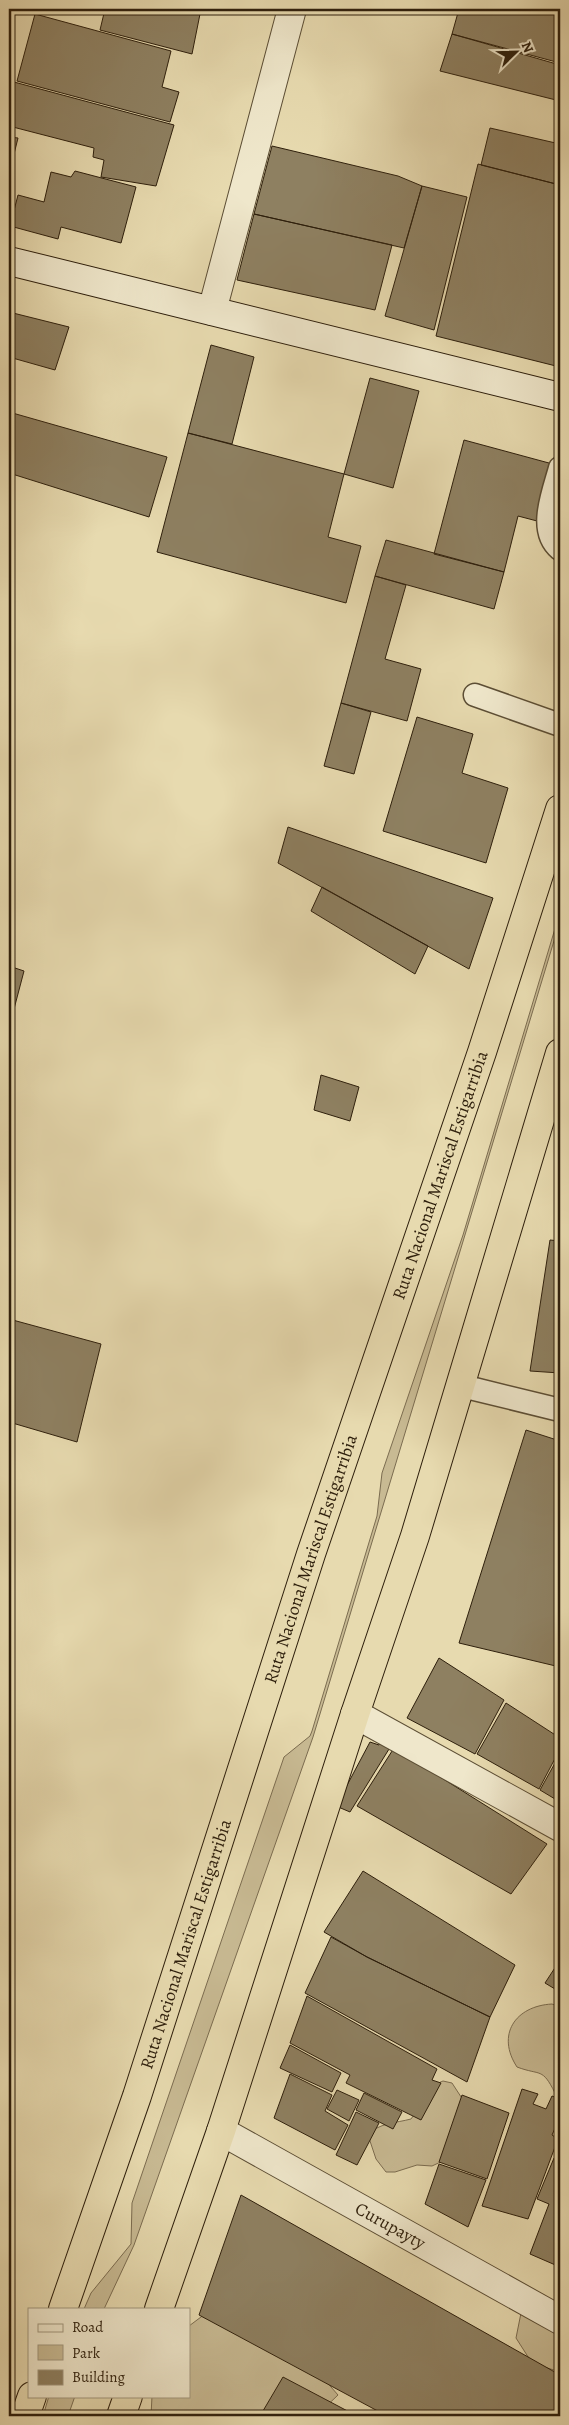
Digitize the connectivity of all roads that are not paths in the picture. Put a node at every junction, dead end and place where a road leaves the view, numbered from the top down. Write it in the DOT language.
graph roads {
  1 [pos="292,9"];
  2 [pos="9,261"];
  3 [pos="212,311"];
  4 [pos="560,397"];
  5 [pos="560,468"];
  6 [pos="560,549"];
  7 [pos="475,695"];
  8 [pos="560,725"];
  9 [pos="560,809"];
  10 [pos="560,1053"];
  11 [pos="462,1386"];
  12 [pos="560,1410"];
  13 [pos="355,1714"];
  14 [pos="560,1826"];
  15 [pos="221,2131"];
  16 [pos="63,2308"];
  17 [pos="159,2308"];
  18 [pos="560,2320"];
  19 [pos="31,2398"];
  20 [pos="127,2398"];
  21 [pos="25,2416"];
  22 [pos="121,2416"];
  1 -- 3 [label="street"];
  2 -- 3 [label="street"];
  3 -- 4 [label="street"];
  5 -- 6 [label="lane"];
  7 -- 8 [label="lane"];
  9 -- 16 [label="highway, Ruta Nacional Mariscal Estigarribia"];
  10 -- 11 [label="highway"];
  11 -- 12 [label="lane"];
  11 -- 13 [label="highway"];
  13 -- 14 [label="street"];
  13 -- 15 [label="highway"];
  15 -- 17 [label="highway"];
  15 -- 18 [label="street, Curupayty"];
  19 -- 21 [label="highway"];
  20 -- 22 [label="highway"];
}
